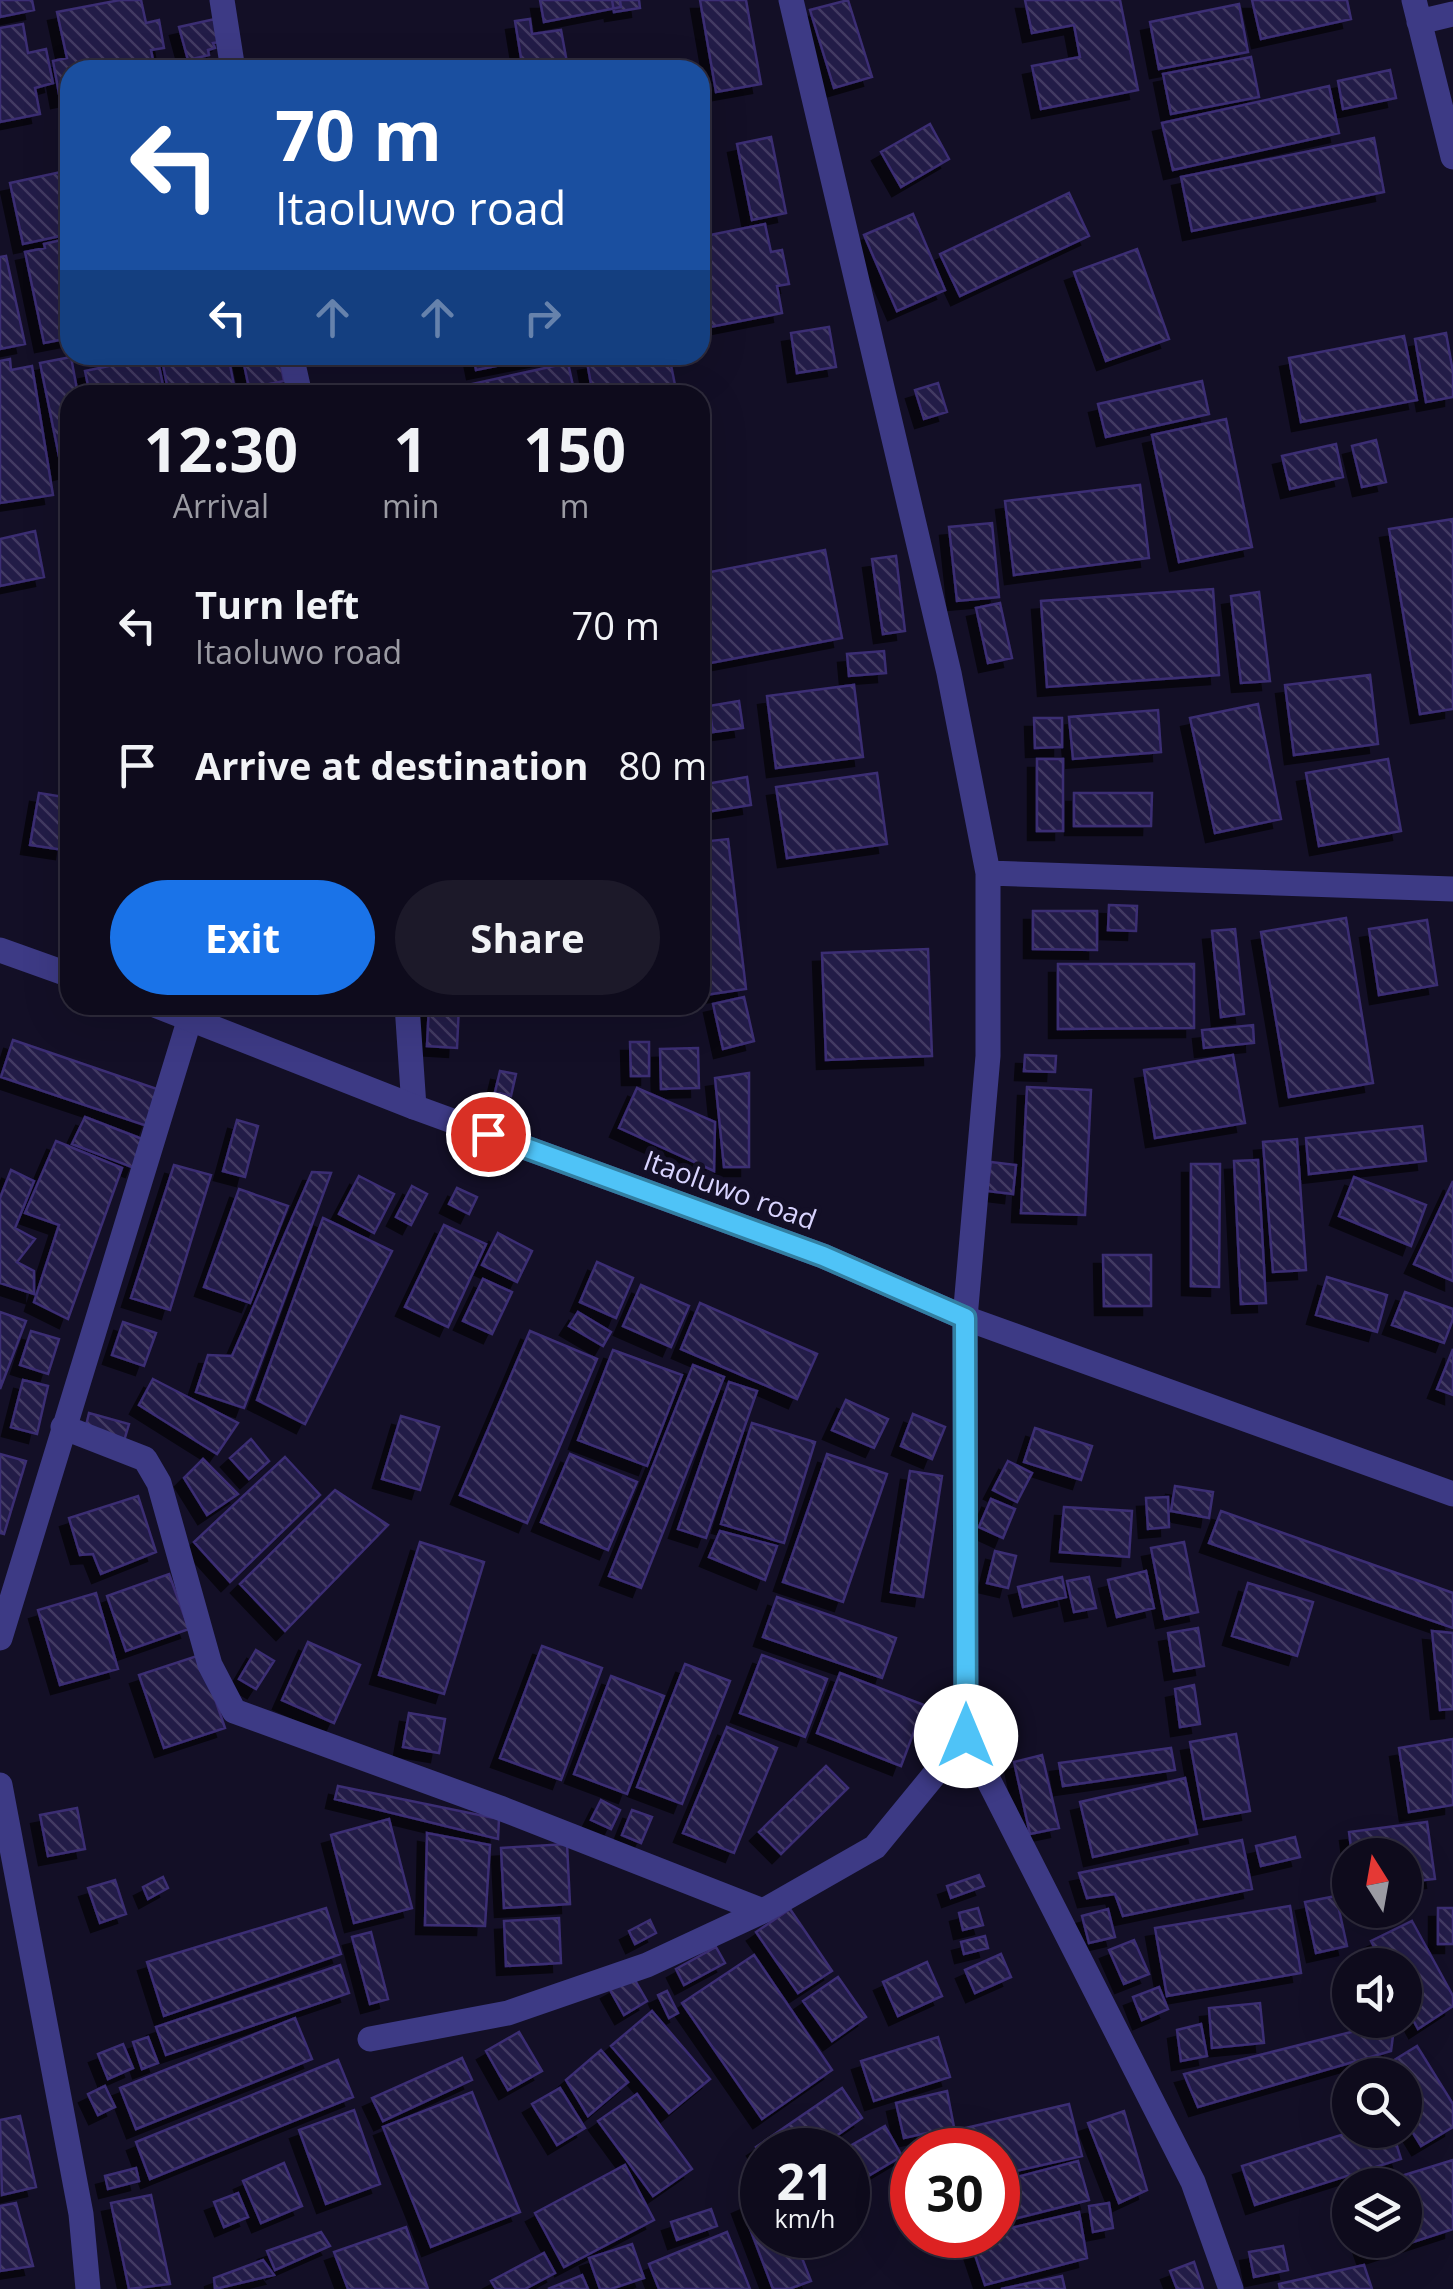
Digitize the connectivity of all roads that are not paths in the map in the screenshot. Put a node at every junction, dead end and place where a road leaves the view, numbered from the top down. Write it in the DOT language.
graph roads {
  1 [pos="222,0"];
  2 [pos="791,0"];
  3 [pos="1416,11"];
  4 [pos="1453,14"];
  5 [pos="231,60"];
  6 [pos="1453,157"];
  7 [pos="988,874"];
  8 [pos="1453,889"];
  9 [pos="0,950"];
  10 [pos="60,971"];
  11 [pos="182,1015"];
  12 [pos="408,1015"];
  13 [pos="190,1018"];
  14 [pos="414,1107"];
  15 [pos="965,1318"];
  16 [pos="63,1427"];
  17 [pos="1453,1494"];
  18 [pos="10,1575"];
  19 [pos="0,1638"];
  20 [pos="966,1736"];
  21 [pos="0,1785"];
  22 [pos="763,1911"];
  23 [pos="370,2039"];
  24 [pos="88,2289"];
  25 [pos="1231,2289"];
  1 -- 5 [label="street"];
  2 -- 7 [label="street"];
  3 -- 4 [label="street"];
  3 -- 6 [label="street"];
  7 -- 8 [label="street"];
  7 -- 15 [label="street"];
  9 -- 10 [label="street"];
  11 -- 13 [label="street, Itaoluwo road"];
  12 -- 14 [label="street"];
  13 -- 14 [label="street, Itaoluwo road"];
  13 -- 16 [label="street"];
  14 -- 15 [label="street, Itaoluwo road"];
  15 -- 17 [label="street, Itaoluwo road"];
  15 -- 20 [label="street"];
  16 -- 18 [label="street"];
  16 -- 22 [label="street"];
  18 -- 19 [label="street"];
  20 -- 22 [label="street"];
  20 -- 25 [label="street"];
  21 -- 24 [label="street"];
  22 -- 23 [label="street"];
}
